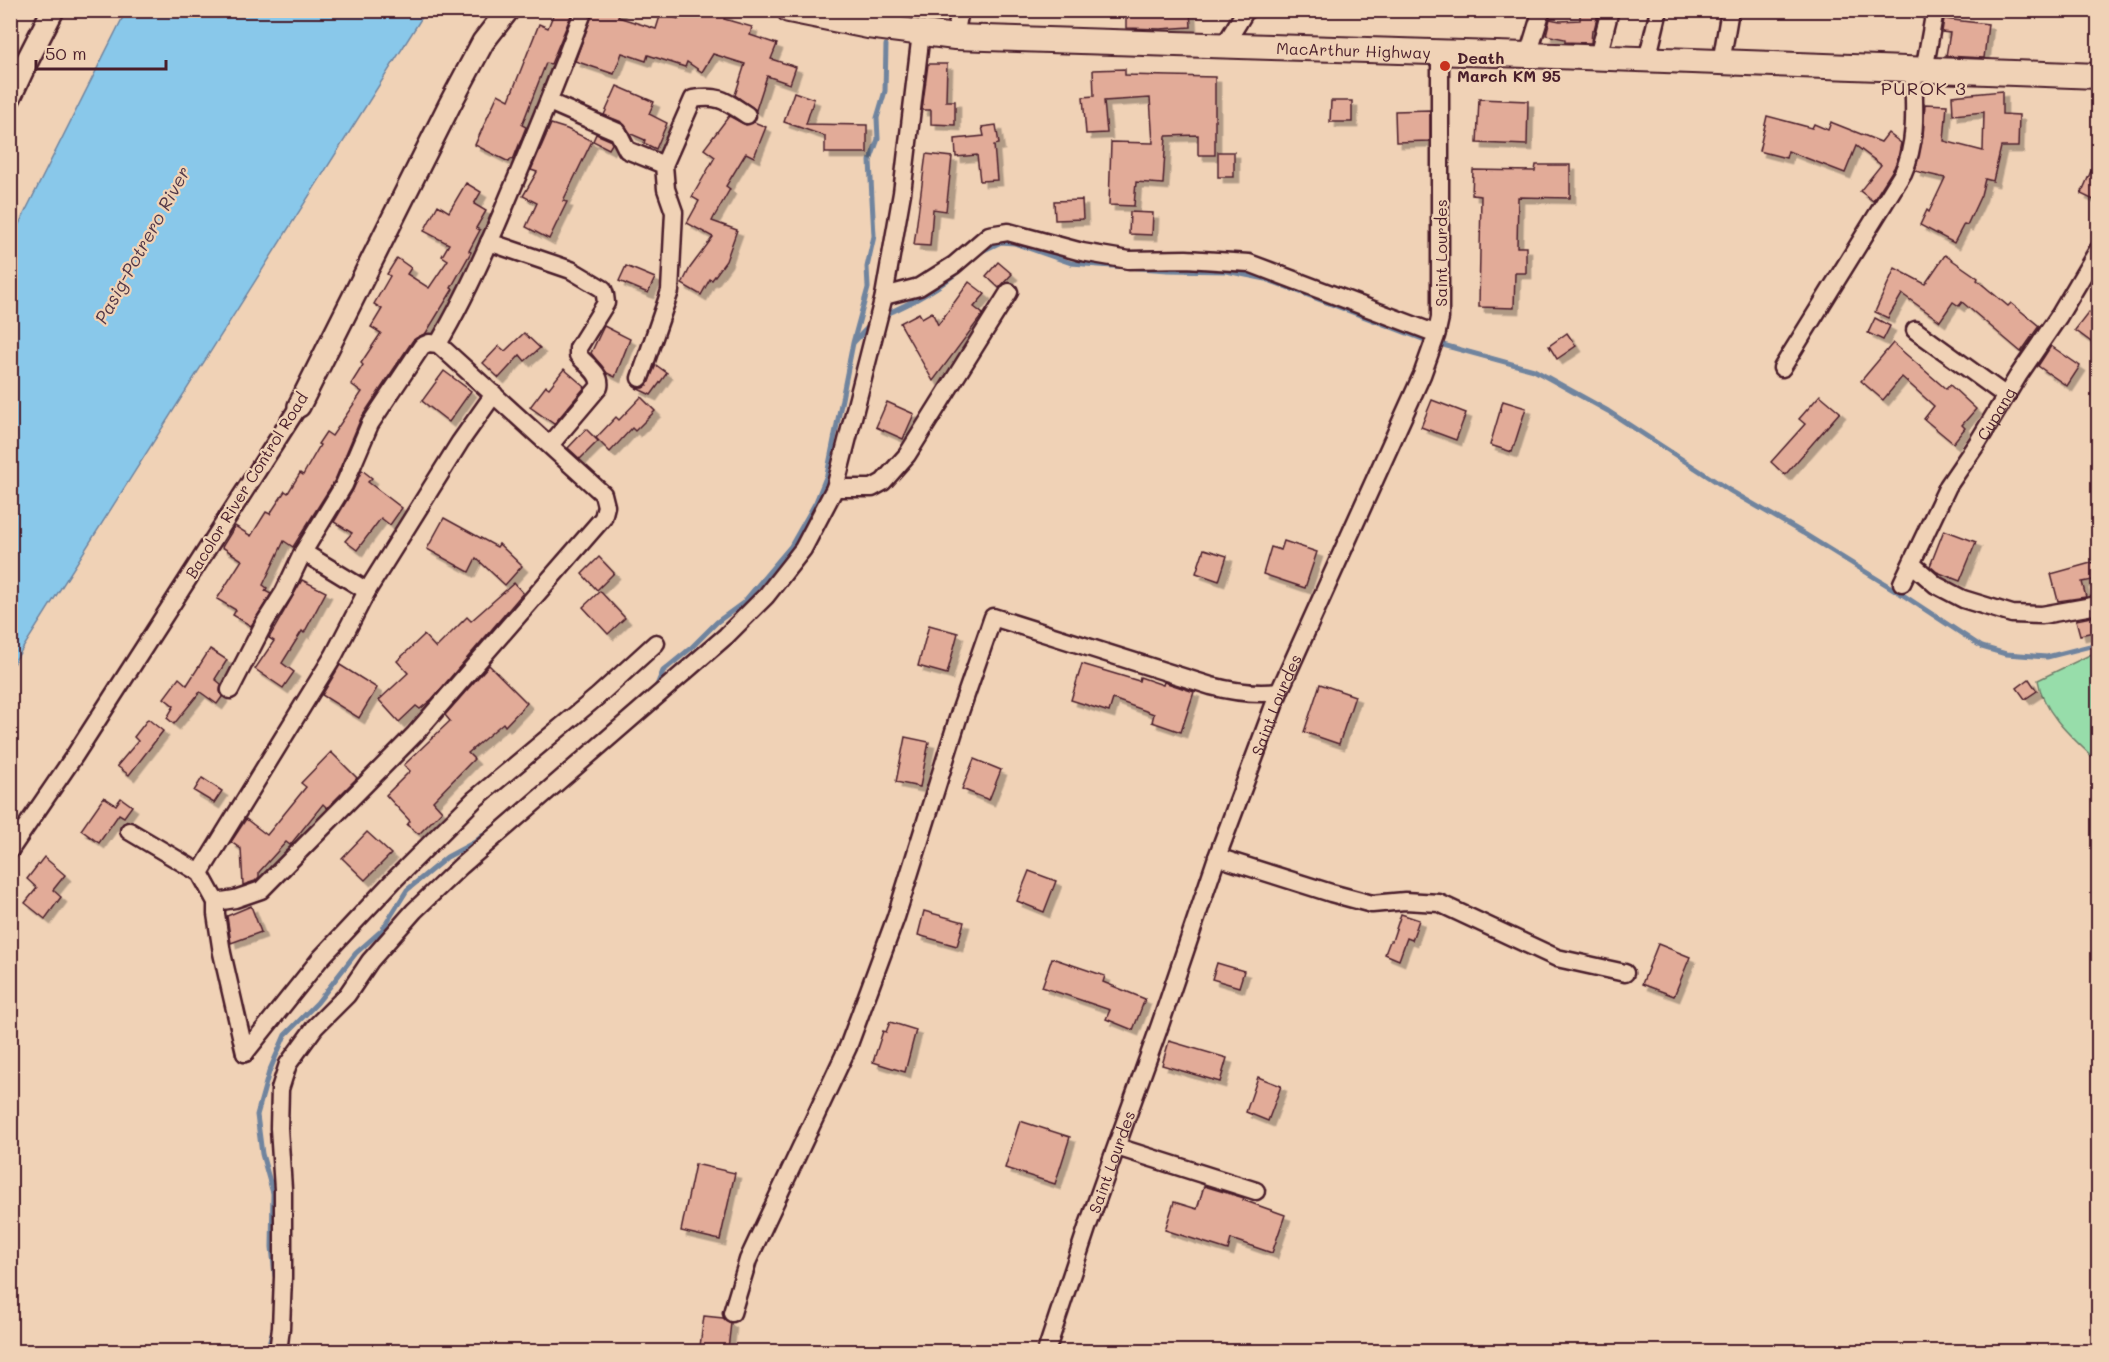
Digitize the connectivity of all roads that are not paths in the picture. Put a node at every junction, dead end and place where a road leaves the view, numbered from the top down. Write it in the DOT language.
graph roads {
  1 [pos="53,10"];
  2 [pos="508,10"];
  3 [pos="584,10"];
  4 [pos="789,10"];
  5 [pos="960,10"];
  6 [pos="1246,10"];
  7 [pos="1542,10"];
  8 [pos="1610,10"];
  9 [pos="1659,10"];
  10 [pos="1730,10"];
  11 [pos="1935,10"];
  12 [pos="921,33"];
  13 [pos="955,37"];
  14 [pos="1224,46"];
  15 [pos="1440,52"];
  16 [pos="1528,55"];
  17 [pos="1598,57"];
  18 [pos="1647,60"];
  19 [pos="1721,63"];
  20 [pos="1918,70"];
  21 [pos="2098,76"];
  22 [pos="10,97"];
  23 [pos="549,102"];
  24 [pos="747,115"];
  25 [pos="664,165"];
  26 [pos="489,242"];
  27 [pos="2098,250"];
  28 [pos="1009,292"];
  29 [pos="883,302"];
  30 [pos="1915,330"];
  31 [pos="1437,334"];
  32 [pos="438,344"];
  33 [pos="1782,368"];
  34 [pos="640,378"];
  35 [pos="494,394"];
  36 [pos="2006,396"];
  37 [pos="299,406"];
  38 [pos="550,445"];
  39 [pos="835,488"];
  40 [pos="303,552"];
  41 [pos="1912,564"];
  42 [pos="1902,583"];
  43 [pos="367,591"];
  44 [pos="2098,605"];
  45 [pos="656,643"];
  46 [pos="230,690"];
  47 [pos="1279,692"];
  48 [pos="129,831"];
  49 [pos="10,850"];
  50 [pos="1217,857"];
  51 [pos="200,873"];
  52 [pos="216,902"];
  53 [pos="1625,973"];
  54 [pos="1117,1147"];
  55 [pos="1256,1191"];
  56 [pos="732,1313"];
  57 [pos="278,1352"];
  58 [pos="1046,1352"];
  1 -- 22 [label="street"];
  2 -- 37 [label="street, Bacolor River Control Road"];
  3 -- 23 [label="street"];
  4 -- 12 [label="main road, MacArthur Highway"];
  5 -- 13 [label="street"];
  6 -- 14 [label="street"];
  7 -- 16 [label="street"];
  8 -- 17 [label="street"];
  9 -- 18 [label="street"];
  10 -- 19 [label="street"];
  11 -- 20 [label="street"];
  12 -- 13 [label="main road, MacArthur Highway"];
  12 -- 29 [label="street"];
  13 -- 14 [label="main road, MacArthur Highway"];
  14 -- 15 [label="main road, MacArthur Highway"];
  15 -- 16 [label="main road, MacArthur Highway"];
  15 -- 31 [label="street, Saint Lourdes"];
  16 -- 17 [label="main road, MacArthur Highway"];
  17 -- 18 [label="main road, MacArthur Highway"];
  18 -- 19 [label="main road, MacArthur Highway"];
  19 -- 20 [label="main road, MacArthur Highway"];
  20 -- 21 [label="main road, MacArthur Highway"];
  20 -- 33 [label="street"];
  23 -- 25 [label="street"];
  23 -- 26 [label="street"];
  24 -- 25 [label="street"];
  25 -- 34 [label="street"];
  26 -- 32 [label="street"];
  26 -- 38 [label="street"];
  27 -- 36 [label="street, Cupang"];
  28 -- 39 [label="street"];
  29 -- 31 [label="street"];
  29 -- 39 [label="street"];
  30 -- 36 [label="street"];
  31 -- 47 [label="street, Saint Lourdes"];
  32 -- 35 [label="street"];
  32 -- 40 [label="street"];
  35 -- 38 [label="street"];
  35 -- 43 [label="street"];
  36 -- 41 [label="street, Cupang"];
  37 -- 49 [label="street, Bacolor River Control Road"];
  38 -- 52 [label="street"];
  39 -- 57 [label="street"];
  40 -- 43 [label="street"];
  40 -- 46 [label="street"];
  41 -- 42 [label="street, Cupang"];
  41 -- 44 [label="street"];
  43 -- 51 [label="street"];
  45 -- 52 [label="street"];
  47 -- 50 [label="street, Saint Lourdes"];
  47 -- 56 [label="street"];
  48 -- 51 [label="street"];
  50 -- 53 [label="street"];
  50 -- 54 [label="street, Saint Lourdes"];
  51 -- 52 [label="street"];
  54 -- 55 [label="street"];
  54 -- 58 [label="street, Saint Lourdes"];
}
